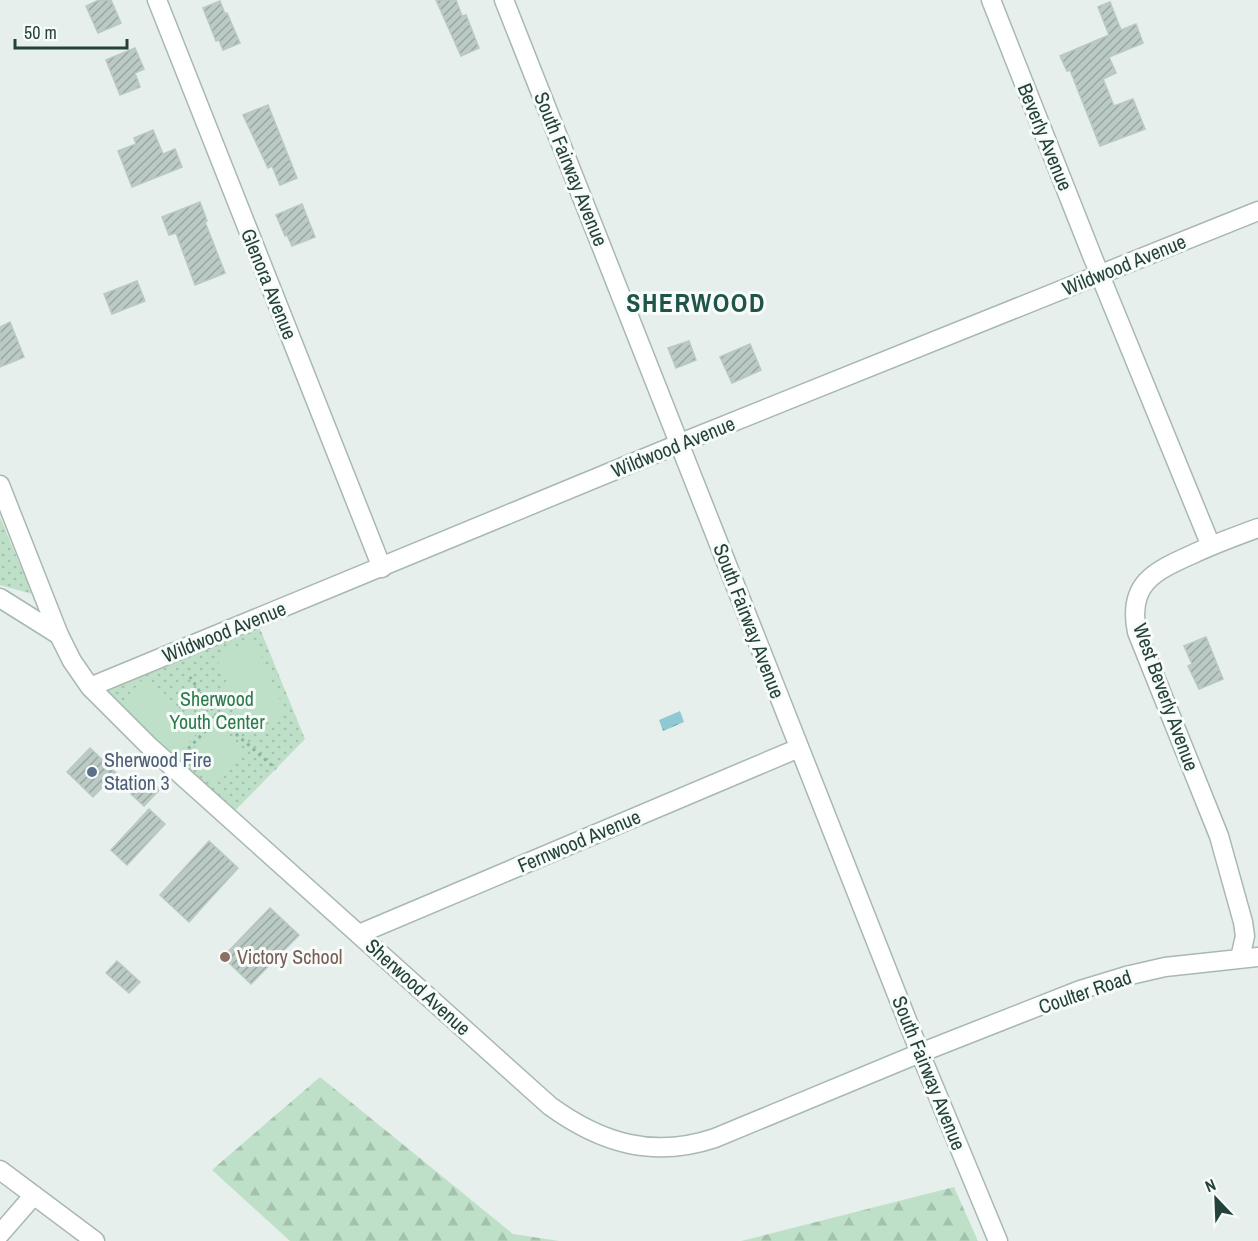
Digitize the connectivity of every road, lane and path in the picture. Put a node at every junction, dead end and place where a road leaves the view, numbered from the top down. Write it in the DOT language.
graph roads {
  1 [pos="156,0"];
  2 [pos="504,0"];
  3 [pos="991,0"];
  4 [pos="1258,211"];
  5 [pos="1100,274"];
  6 [pos="680,444"];
  7 [pos="0,485"];
  8 [pos="1258,528"];
  9 [pos="1211,546"];
  10 [pos="382,568"];
  11 [pos="0,598"];
  12 [pos="59,635"];
  13 [pos="190,676"];
  14 [pos="90,687"];
  15 [pos="232,695"];
  16 [pos="206,700"];
  17 [pos="179,707"];
  18 [pos="218,718"];
  19 [pos="799,748"];
  20 [pos="171,766"];
  21 [pos="276,769"];
  22 [pos="359,934"];
  23 [pos="1249,958"];
  24 [pos="920,1053"];
  25 [pos="0,1170"];
  26 [pos="34,1195"];
  27 [pos="0,1234"];
  28 [pos="95,1241"];
  29 [pos="998,1241"];
  1 -- 10 [label="street, Glenora Avenue"];
  2 -- 6 [label="street, South Fairway Avenue"];
  3 -- 5 [label="street, Beverly Avenue"];
  4 -- 5 [label="street, Wildwood Avenue"];
  5 -- 6 [label="street, Wildwood Avenue"];
  5 -- 9 [label="street"];
  6 -- 10 [label="street, Wildwood Avenue"];
  6 -- 19 [label="street, South Fairway Avenue"];
  7 -- 12 [label="street, Sherwood Avenue"];
  8 -- 9 [label="street, West Beverly Avenue"];
  9 -- 23 [label="street, West Beverly Avenue"];
  10 -- 14 [label="street, Wildwood Avenue"];
  11 -- 12 [label="street"];
  12 -- 14 [label="street, Sherwood Avenue"];
  13 -- 16 [label="path"];
  14 -- 20 [label="street, Sherwood Avenue"];
  15 -- 16 [label="path"];
  16 -- 17 [label="path"];
  16 -- 18 [label="path"];
  18 -- 20 [label="path"];
  18 -- 21 [label="path"];
  19 -- 22 [label="street, Fernwood Avenue"];
  19 -- 24 [label="street, South Fairway Avenue"];
  20 -- 22 [label="street, Sherwood Avenue"];
  22 -- 24 [label="street, Sherwood Avenue"];
  23 -- 24 [label="street, Coulter Road"];
  24 -- 29 [label="street, South Fairway Avenue"];
  25 -- 26 [label="street"];
  26 -- 27 [label="street"];
  26 -- 28 [label="street"];
}
